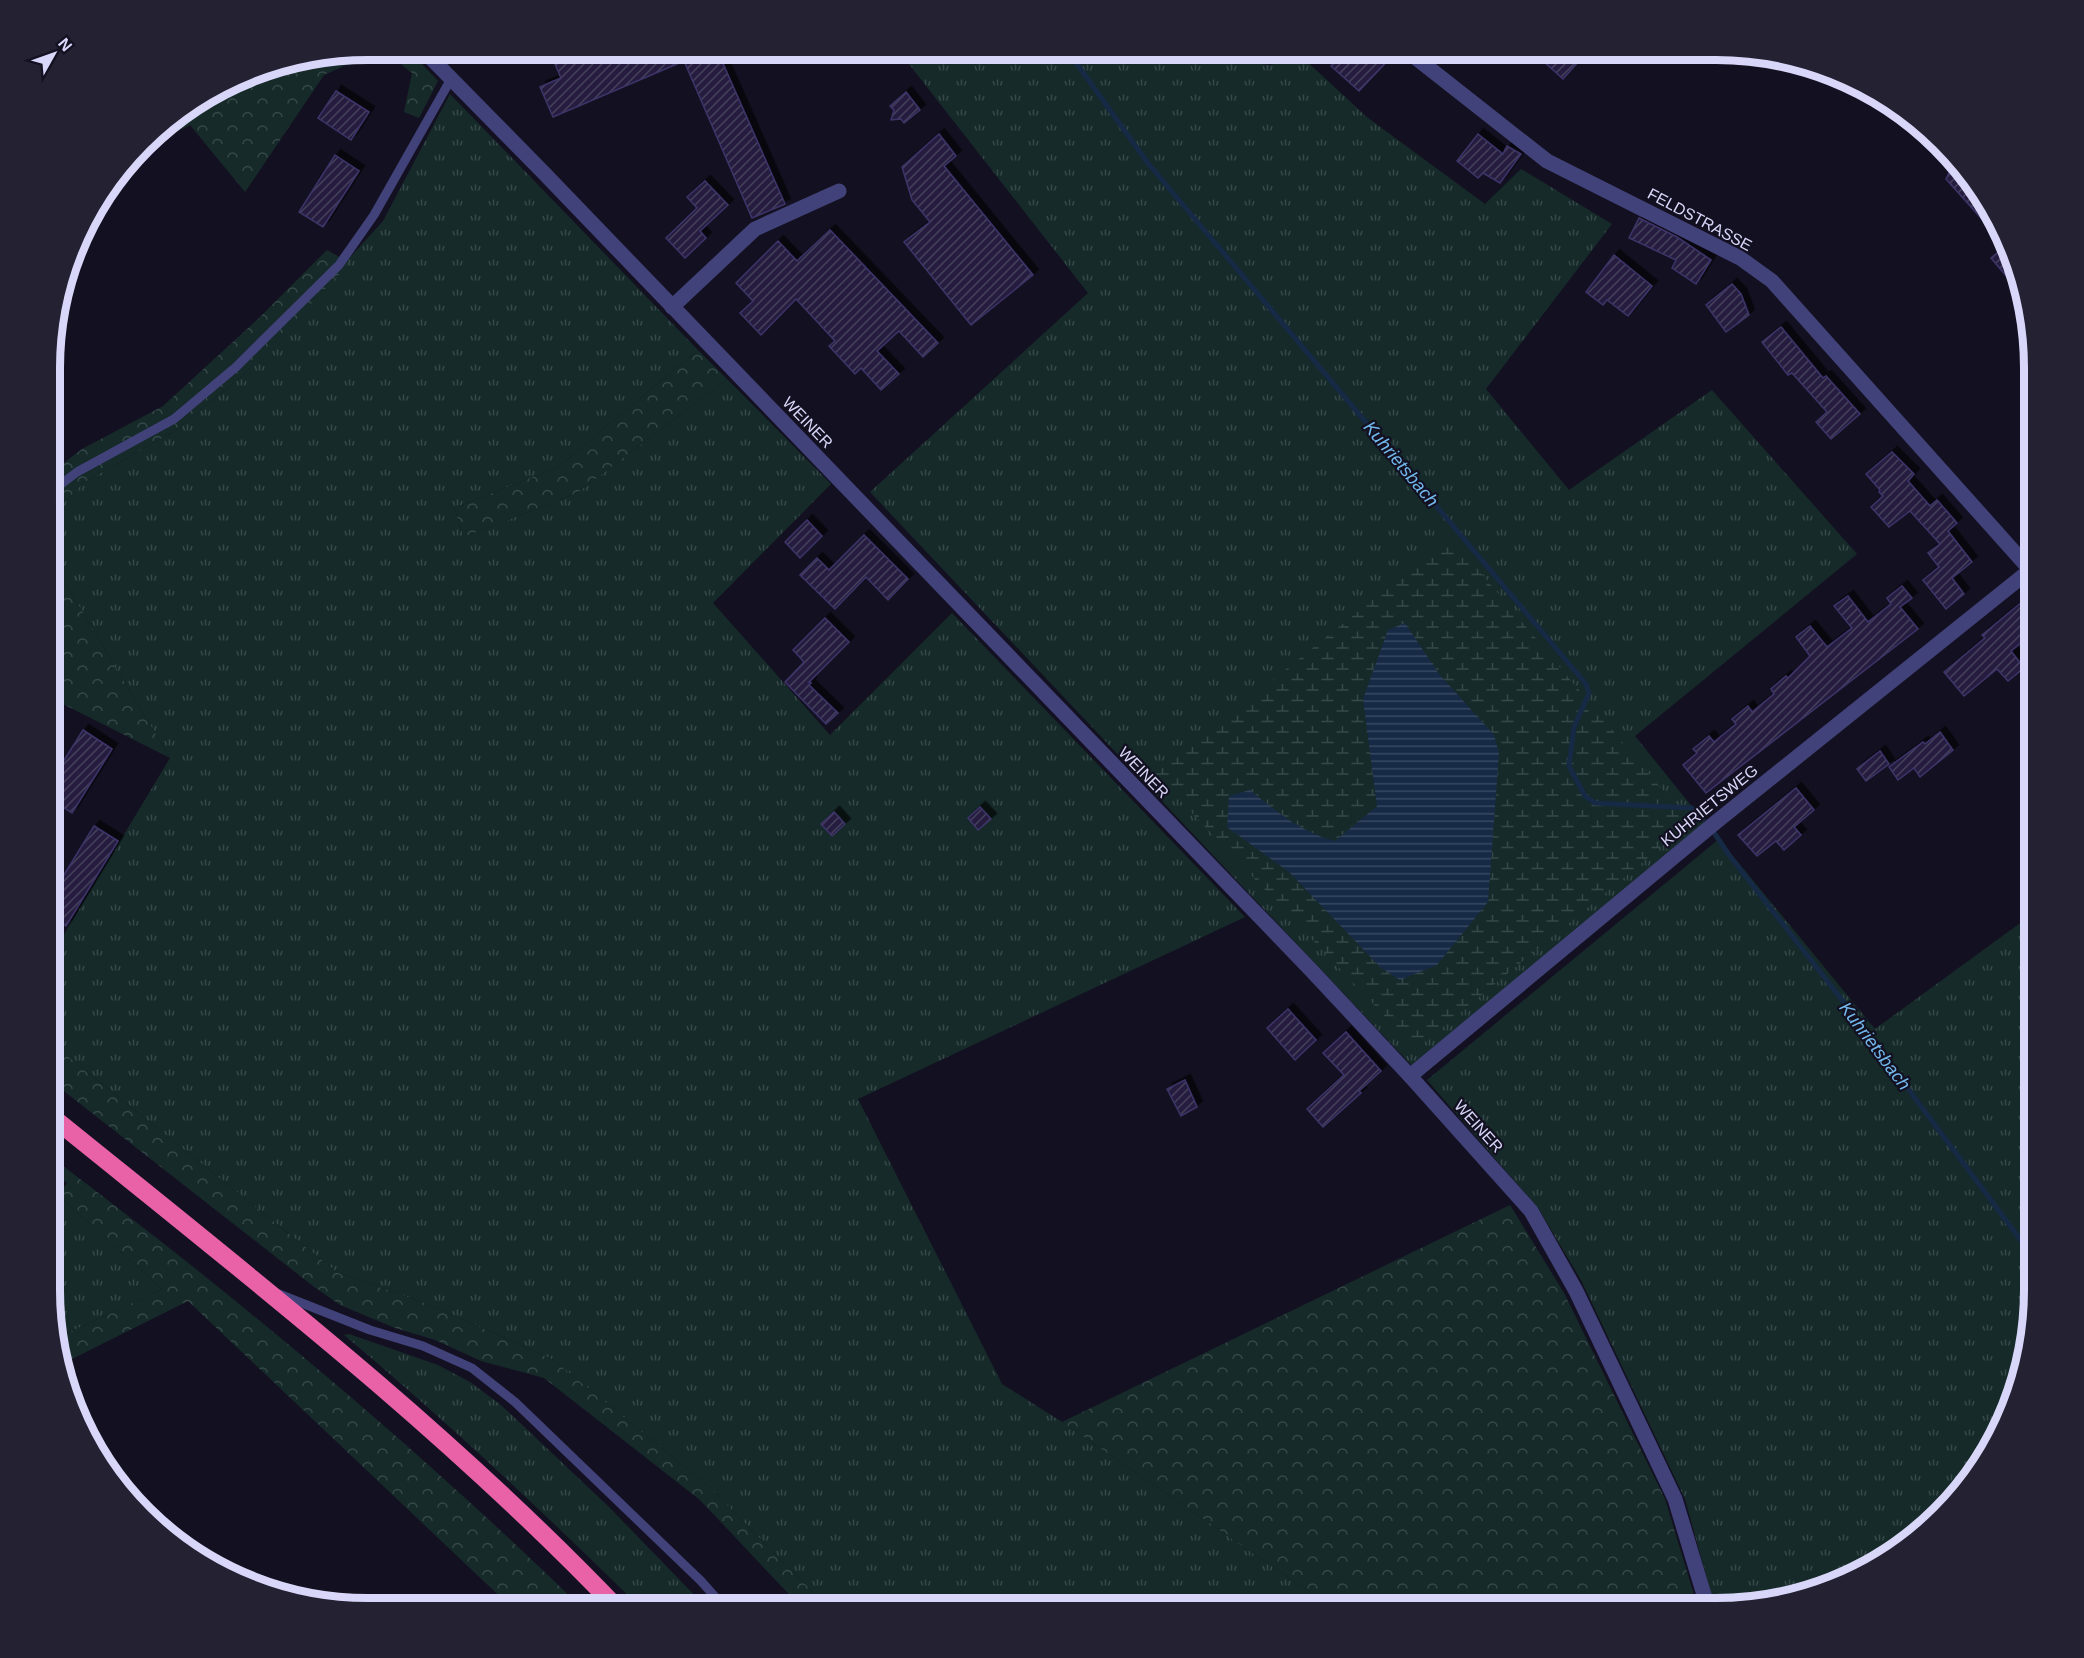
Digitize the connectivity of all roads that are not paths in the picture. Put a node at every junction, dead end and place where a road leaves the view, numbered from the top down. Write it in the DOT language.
graph roads {
  1 [pos="433,60"];
  2 [pos="1419,60"];
  3 [pos="451,79"];
  4 [pos="839,191"];
  5 [pos="672,307"];
  6 [pos="60,485"];
  7 [pos="2024,561"];
  8 [pos="2024,578"];
  9 [pos="1410,1076"];
  10 [pos="60,1123"];
  11 [pos="266,1289"];
  12 [pos="608,1598"];
  13 [pos="716,1598"];
  14 [pos="1705,1598"];
  1 -- 3 [label="street, WEINER"];
  2 -- 7 [label="street, FELDSTRASSE"];
  3 -- 5 [label="street, WEINER"];
  3 -- 6 [label="lane"];
  4 -- 5 [label="street"];
  5 -- 9 [label="street, WEINER"];
  8 -- 9 [label="street, KUHRIETSWEG"];
  9 -- 14 [label="street, WEINER"];
  10 -- 11 [label="highway"];
  11 -- 12 [label="highway"];
  11 -- 13 [label="lane"];
}
